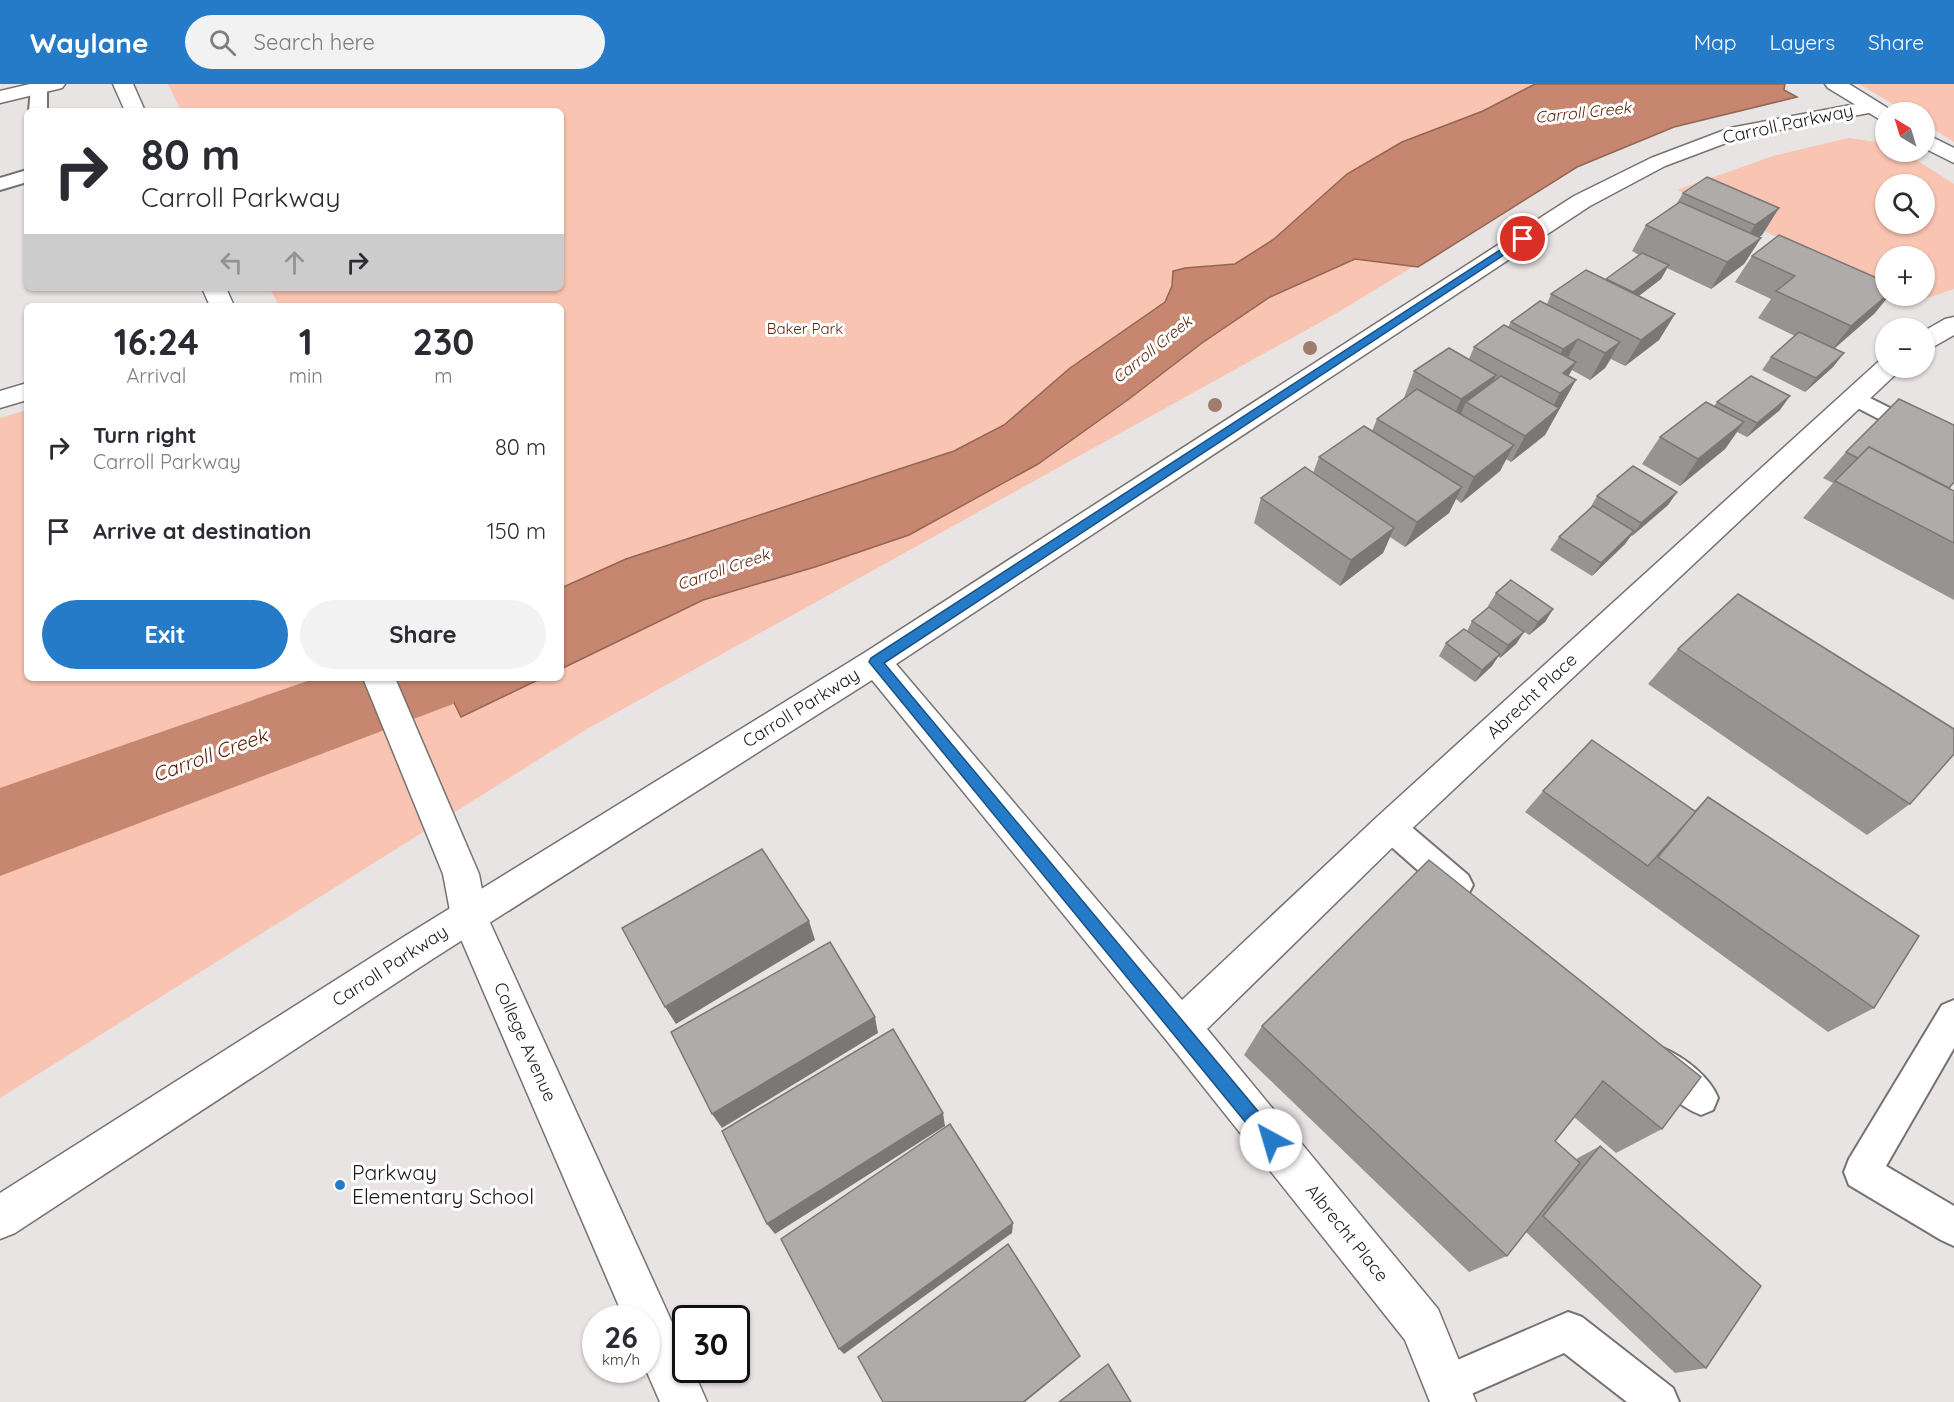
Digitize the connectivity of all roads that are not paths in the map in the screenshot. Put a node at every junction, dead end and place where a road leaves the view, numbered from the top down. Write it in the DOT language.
graph roads {
  1 [pos="123,84"];
  2 [pos="1835,84"];
  3 [pos="47,86"];
  4 [pos="0,97"];
  5 [pos="39,108"];
  6 [pos="134,108"];
  7 [pos="1875,109"];
  8 [pos="1875,111"];
  9 [pos="1935,146"];
  10 [pos="1954,157"];
  11 [pos="24,177"];
  12 [pos="0,184"];
  13 [pos="1954,324"];
  14 [pos="1935,335"];
  15 [pos="1876,378"];
  16 [pos="24,392"];
  17 [pos="1854,397"];
  18 [pos="0,399"];
  19 [pos="1954,450"];
  20 [pos="875,662"];
  21 [pos="380,681"];
  22 [pos="1390,827"];
  23 [pos="1479,905"];
  24 [pos="469,916"];
  25 [pos="1954,1016"];
  26 [pos="1181,1028"];
  27 [pos="1639,1044"];
  28 [pos="1701,1098"];
  29 [pos="0,1218"];
  30 [pos="1954,1227"];
  31 [pos="1449,1393"];
  32 [pos="684,1402"];
  33 [pos="1659,1402"];
  1 -- 6 [label="street"];
  2 -- 7 [label="street"];
  3 -- 4 [label="street"];
  3 -- 5 [label="lane"];
  8 -- 20 [label="street, Carroll Parkway"];
  9 -- 10 [label="street"];
  11 -- 12 [label="lane"];
  13 -- 14 [label="street"];
  15 -- 17 [label="street, Abrecht Place"];
  16 -- 18 [label="street"];
  17 -- 19 [label="lane"];
  17 -- 22 [label="street, Abrecht Place"];
  20 -- 24 [label="street, Carroll Parkway"];
  20 -- 26 [label="street, Albrecht Place"];
  21 -- 24 [label="street, College Avenue"];
  22 -- 23 [label="lane"];
  22 -- 26 [label="street, Abrecht Place"];
  24 -- 29 [label="street, Carroll Parkway"];
  24 -- 32 [label="street, College Avenue"];
  25 -- 30 [label="lane"];
  26 -- 31 [label="street, Albrecht Place"];
  27 -- 28 [label="lane"];
  31 -- 33 [label="lane"];
}
